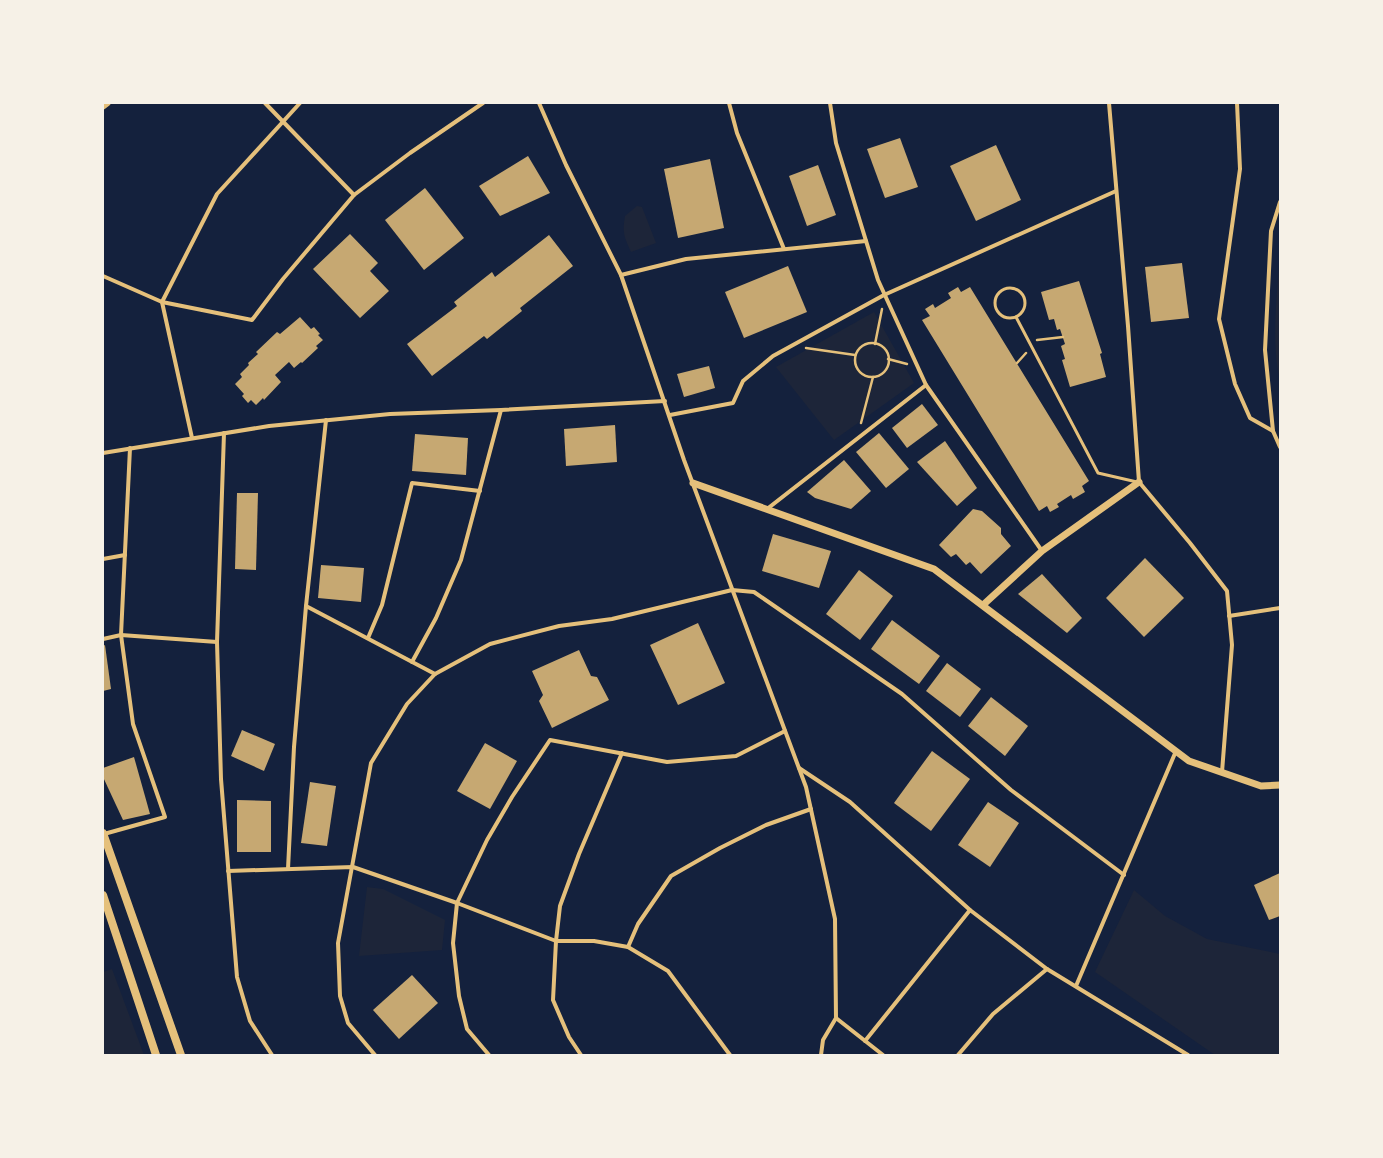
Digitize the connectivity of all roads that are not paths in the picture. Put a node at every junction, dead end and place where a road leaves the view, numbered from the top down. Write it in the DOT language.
graph roads {
  1 [pos="107,103"];
  2 [pos="265,103"];
  3 [pos="300,103"];
  4 [pos="483,103"];
  5 [pos="539,103"];
  6 [pos="729,103"];
  7 [pos="830,103"];
  8 [pos="1109,103"];
  9 [pos="1236,103"];
  10 [pos="103,106"];
  11 [pos="283,122"];
  12 [pos="1116,191"];
  13 [pos="354,195"];
  14 [pos="1280,202"];
  15 [pos="866,241"];
  16 [pos="784,249"];
  17 [pos="622,275"];
  18 [pos="103,276"];
  19 [pos="884,295"];
  20 [pos="162,302"];
  21 [pos="1016,317"];
  22 [pos="926,385"];
  23 [pos="665,401"];
  24 [pos="501,410"];
  25 [pos="670,415"];
  26 [pos="326,420"];
  27 [pos="1273,431"];
  28 [pos="224,433"];
  29 [pos="192,438"];
  30 [pos="1280,447"];
  31 [pos="130,448"];
  32 [pos="103,453"];
  33 [pos="1139,482"];
  34 [pos="693,483"];
  35 [pos="480,490"];
  36 [pos="766,510"];
  37 [pos="1042,551"];
  38 [pos="125,555"];
  39 [pos="103,559"];
  40 [pos="732,590"];
  41 [pos="983,605"];
  42 [pos="306,606"];
  43 [pos="1280,608"];
  44 [pos="1229,616"];
  45 [pos="121,635"];
  46 [pos="368,638"];
  47 [pos="103,639"];
  48 [pos="217,642"];
  49 [pos="412,662"];
  50 [pos="436,674"];
  51 [pos="785,732"];
  52 [pos="1176,750"];
  53 [pos="622,754"];
  54 [pos="799,768"];
  55 [pos="1222,772"];
  56 [pos="1280,785"];
  57 [pos="811,809"];
  58 [pos="103,834"];
  59 [pos="353,867"];
  60 [pos="288,869"];
  61 [pos="228,870"];
  62 [pos="1124,875"];
  63 [pos="103,895"];
  64 [pos="457,903"];
  65 [pos="970,910"];
  66 [pos="556,941"];
  67 [pos="628,947"];
  68 [pos="1047,969"];
  69 [pos="1076,986"];
  70 [pos="836,1018"];
  71 [pos="866,1041"];
  72 [pos="156,1055"];
  73 [pos="181,1055"];
  74 [pos="272,1055"];
  75 [pos="375,1055"];
  76 [pos="489,1055"];
  77 [pos="581,1055"];
  78 [pos="730,1055"];
  79 [pos="821,1055"];
  80 [pos="883,1055"];
  81 [pos="958,1055"];
  82 [pos="1188,1055"];
  1 -- 10 [label="street"];
  2 -- 11 [label="street"];
  3 -- 11 [label="street"];
  4 -- 13 [label="street"];
  5 -- 17 [label="street"];
  6 -- 16 [label="street"];
  7 -- 15 [label="street"];
  8 -- 12 [label="street"];
  9 -- 27 [label="street"];
  11 -- 13 [label="street"];
  11 -- 20 [label="street"];
  12 -- 19 [label="street"];
  12 -- 33 [label="street"];
  13 -- 20 [label="street"];
  14 -- 27 [label="street"];
  15 -- 16 [label="street"];
  15 -- 19 [label="street"];
  16 -- 17 [label="street"];
  17 -- 23 [label="street"];
  18 -- 20 [label="street"];
  19 -- 22 [label="street"];
  19 -- 25 [label="street"];
  20 -- 29 [label="street"];
  21 -- 21 [label="lane"];
  21 -- 33 [label="lane"];
  22 -- 36 [label="street"];
  22 -- 37 [label="street"];
  23 -- 24 [label="street"];
  23 -- 25 [label="street"];
  24 -- 26 [label="street"];
  24 -- 35 [label="street"];
  25 -- 34 [label="street"];
  26 -- 28 [label="street"];
  26 -- 42 [label="street"];
  27 -- 30 [label="street"];
  28 -- 29 [label="street"];
  28 -- 48 [label="street"];
  29 -- 31 [label="street"];
  31 -- 32 [label="street"];
  31 -- 38 [label="street"];
  33 -- 37 [label="street"];
  33 -- 44 [label="street"];
  34 -- 36 [label="street"];
  34 -- 40 [label="street"];
  35 -- 46 [label="street"];
  35 -- 49 [label="street"];
  36 -- 41 [label="street"];
  37 -- 41 [label="street"];
  38 -- 39 [label="street"];
  38 -- 45 [label="street"];
  40 -- 50 [label="street"];
  40 -- 51 [label="street"];
  40 -- 62 [label="street"];
  41 -- 52 [label="street"];
  42 -- 46 [label="street"];
  42 -- 60 [label="street"];
  43 -- 44 [label="street"];
  44 -- 55 [label="street"];
  45 -- 47 [label="street"];
  45 -- 48 [label="street"];
  45 -- 58 [label="street"];
  46 -- 49 [label="street"];
  48 -- 61 [label="street"];
  49 -- 50 [label="street"];
  50 -- 59 [label="street"];
  51 -- 53 [label="street"];
  51 -- 54 [label="street"];
  52 -- 55 [label="street"];
  52 -- 62 [label="street"];
  53 -- 64 [label="street"];
  53 -- 66 [label="street"];
  54 -- 57 [label="street"];
  54 -- 65 [label="street"];
  55 -- 56 [label="street"];
  57 -- 67 [label="street"];
  57 -- 70 [label="street"];
  58 -- 73 [label="main road"];
  59 -- 60 [label="street"];
  59 -- 64 [label="street"];
  59 -- 75 [label="street"];
  60 -- 61 [label="street"];
  61 -- 74 [label="street"];
  62 -- 69 [label="street"];
  63 -- 72 [label="main road"];
  64 -- 66 [label="street"];
  64 -- 76 [label="street"];
  65 -- 68 [label="street"];
  65 -- 71 [label="street"];
  66 -- 67 [label="street"];
  66 -- 77 [label="street"];
  67 -- 78 [label="street"];
  68 -- 69 [label="street"];
  68 -- 81 [label="street"];
  69 -- 82 [label="street"];
  70 -- 71 [label="street"];
  70 -- 79 [label="street"];
  71 -- 80 [label="street"];
}
